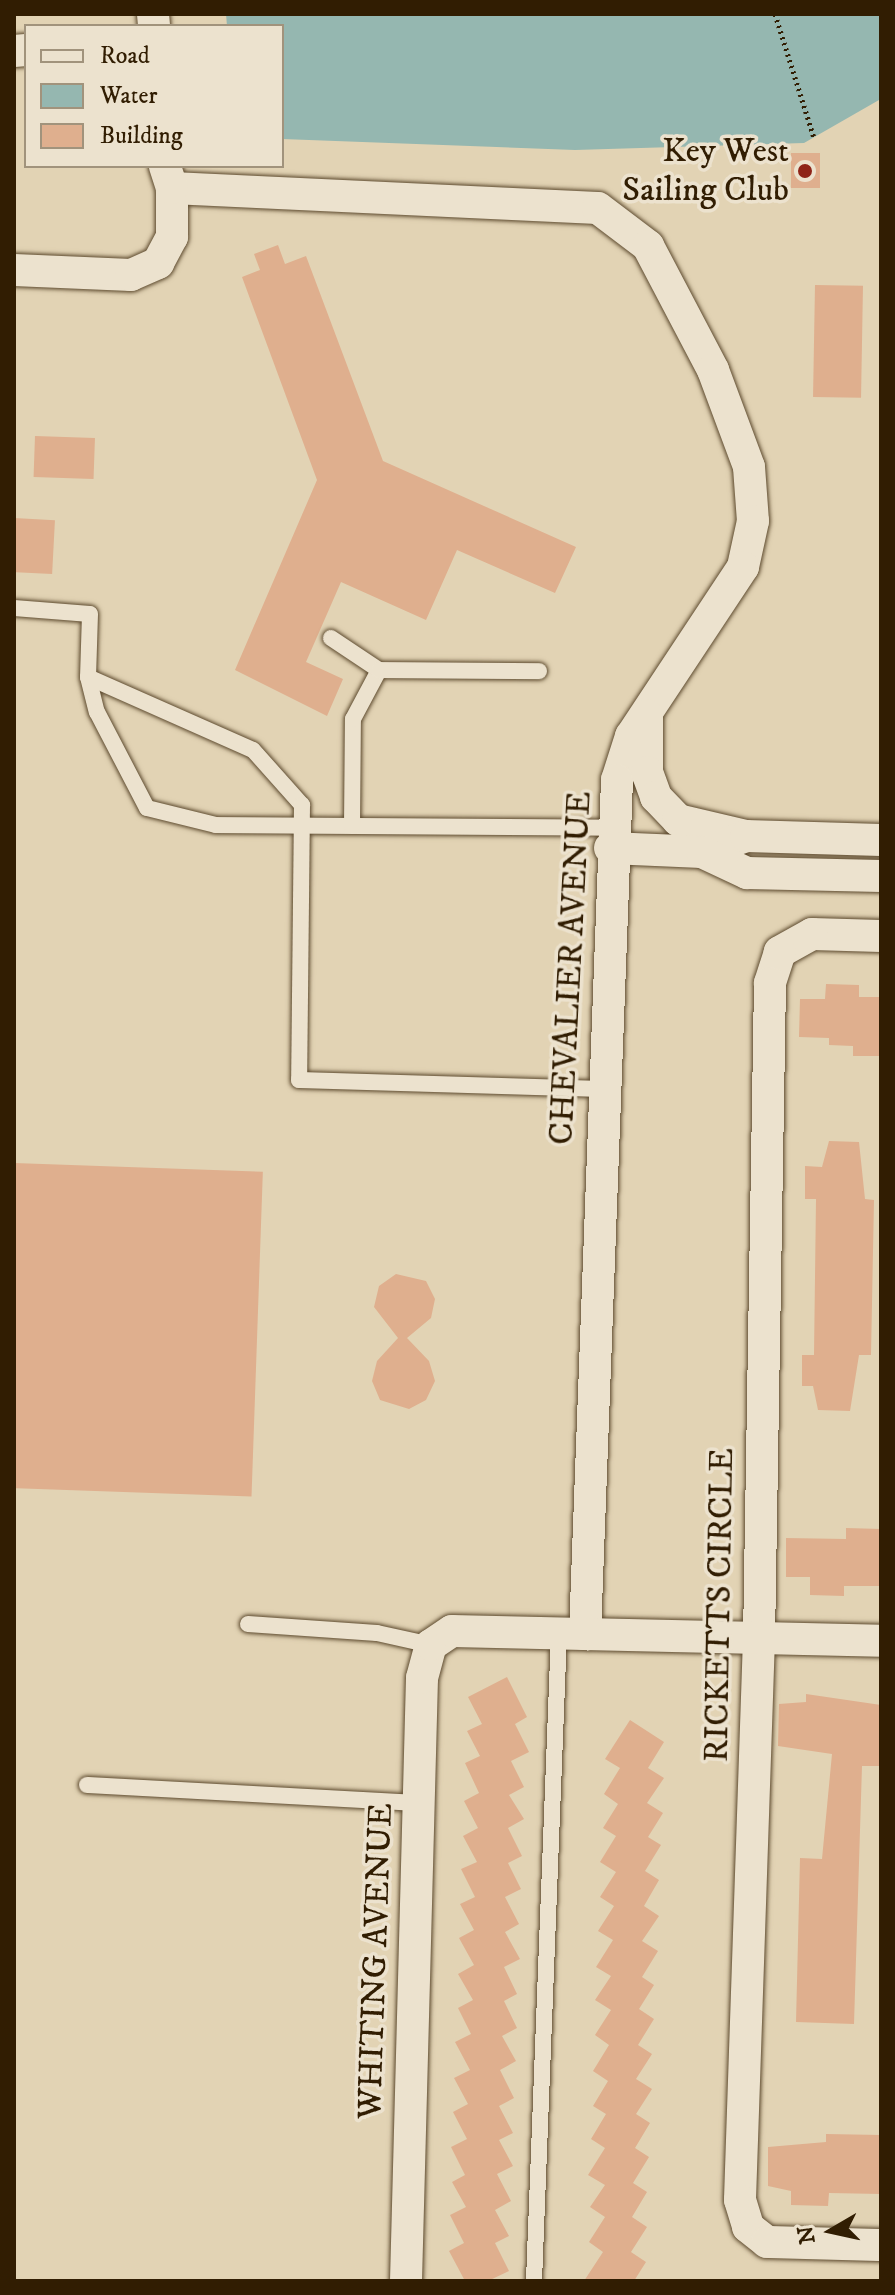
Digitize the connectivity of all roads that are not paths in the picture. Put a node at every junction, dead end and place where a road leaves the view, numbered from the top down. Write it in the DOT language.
graph roads {
  1 [pos="168,177"];
  2 [pos="14,270"];
  3 [pos="14,608"];
  4 [pos="331,638"];
  5 [pos="379,670"];
  6 [pos="539,671"];
  7 [pos="88,677"];
  8 [pos="647,713"];
  9 [pos="302,825"];
  10 [pos="352,826"];
  11 [pos="746,836"];
  12 [pos="611,838"];
  13 [pos="881,840"];
  14 [pos="702,852"];
  15 [pos="881,876"];
  16 [pos="881,936"];
  17 [pos="603,1089"];
  18 [pos="248,1624"];
  19 [pos="572,1634"];
  20 [pos="759,1638"];
  21 [pos="881,1641"];
  22 [pos="431,1645"];
  23 [pos="87,1785"];
  24 [pos="419,1803"];
  25 [pos="881,2245"];
  26 [pos="406,2281"];
  27 [pos="534,2281"];
  1 -- 2 [label="street"];
  1 -- 8 [label="street, CHEVALIER AVENUE"];
  3 -- 7 [label="lane"];
  4 -- 5 [label="lane"];
  5 -- 6 [label="lane"];
  5 -- 10 [label="lane"];
  7 -- 9 [label="lane"];
  7 -- 9 [label="lane"];
  8 -- 11 [label="street"];
  8 -- 12 [label="street, CHEVALIER AVENUE"];
  9 -- 10 [label="lane"];
  9 -- 17 [label="lane"];
  10 -- 12 [label="lane"];
  11 -- 13 [label="street"];
  11 -- 14 [label="street"];
  12 -- 14 [label="street"];
  12 -- 17 [label="street, CHEVALIER AVENUE"];
  14 -- 15 [label="street"];
  16 -- 20 [label="street, RICKETTS CIRCLE"];
  17 -- 19 [label="street, CHEVALIER AVENUE"];
  18 -- 22 [label="lane"];
  19 -- 20 [label="street"];
  19 -- 22 [label="street"];
  19 -- 27 [label="lane"];
  20 -- 21 [label="street"];
  20 -- 25 [label="street, RICKETTS CIRCLE"];
  22 -- 24 [label="street, WHITING AVENUE"];
  23 -- 24 [label="lane"];
  24 -- 26 [label="street, WHITING AVENUE"];
}
